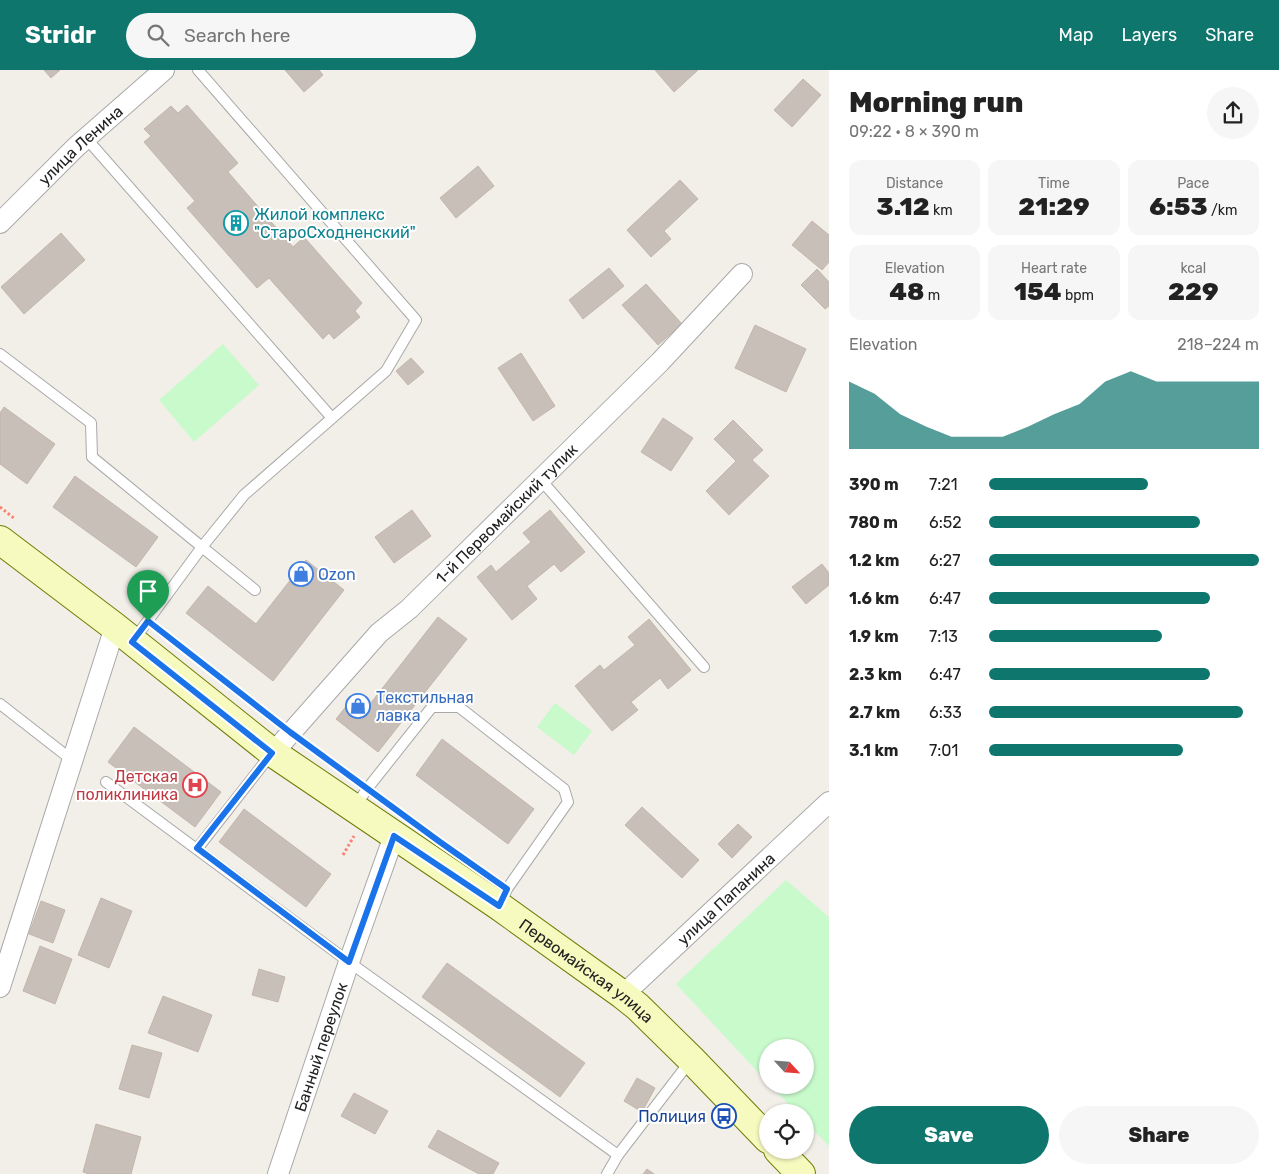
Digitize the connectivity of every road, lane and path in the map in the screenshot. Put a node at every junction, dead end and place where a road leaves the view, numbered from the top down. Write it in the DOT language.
graph roads {
  1 [pos="164,70"];
  2 [pos="198,70"];
  3 [pos="86,138"];
  4 [pos="0,223"];
  5 [pos="742,274"];
  6 [pos="0,354"];
  7 [pos="332,418"];
  8 [pos="541,480"];
  9 [pos="0,507"];
  10 [pos="8,529"];
  11 [pos="202,547"];
  12 [pos="255,590"];
  13 [pos="124,634"];
  14 [pos="704,667"];
  15 [pos="231,686"];
  16 [pos="0,704"];
  17 [pos="290,732"];
  18 [pos="272,753"];
  19 [pos="72,760"];
  20 [pos="106,782"];
  21 [pos="829,802"];
  22 [pos="354,808"];
  23 [pos="394,836"];
  24 [pos="197,848"];
  25 [pos="499,906"];
  26 [pos="349,962"];
  27 [pos="0,987"];
  28 [pos="624,995"];
  29 [pos="692,1060"];
  30 [pos="759,1130"];
  31 [pos="618,1155"];
  32 [pos="787,1159"];
  33 [pos="278,1174"];
  34 [pos="607,1174"];
  35 [pos="801,1174"];
  1 -- 3 [label="street, улица Ленина"];
  2 -- 7 [label="lane"];
  3 -- 4 [label="street, улица Ленина"];
  3 -- 7 [label="lane"];
  5 -- 8 [label="street, 1-й Первомайский тупик"];
  6 -- 11 [label="lane"];
  7 -- 11 [label="lane"];
  8 -- 14 [label="lane"];
  8 -- 17 [label="street, 1-й Первомайский тупик"];
  9 -- 10 [label="path"];
  10 -- 13 [label="main road, Первомайская улица"];
  11 -- 12 [label="lane"];
  11 -- 13 [label="lane"];
  13 -- 18 [label="main road, Первомайская улица"];
  13 -- 19 [label="street"];
  15 -- 17 [label="path"];
  16 -- 19 [label="lane"];
  17 -- 18 [label="street, 1-й Первомайский тупик"];
  18 -- 22 [label="main road, Первомайская улица"];
  18 -- 24 [label="lane"];
  19 -- 27 [label="street"];
  20 -- 24 [label="lane"];
  21 -- 28 [label="street, улица Папанина"];
  22 -- 23 [label="main road, Первомайская улица"];
  22 -- 25 [label="lane"];
  23 -- 25 [label="main road, Первомайская улица"];
  23 -- 26 [label="street, Банный переулок"];
  24 -- 26 [label="lane"];
  25 -- 28 [label="main road, Первомайская улица"];
  26 -- 31 [label="lane"];
  26 -- 33 [label="street, Банный переулок"];
  28 -- 29 [label="main road, Первомайская улица"];
  29 -- 30 [label="main road, Первомайская улица"];
  29 -- 31 [label="lane"];
  31 -- 34 [label="lane"];
  32 -- 35 [label="main road"];
}
